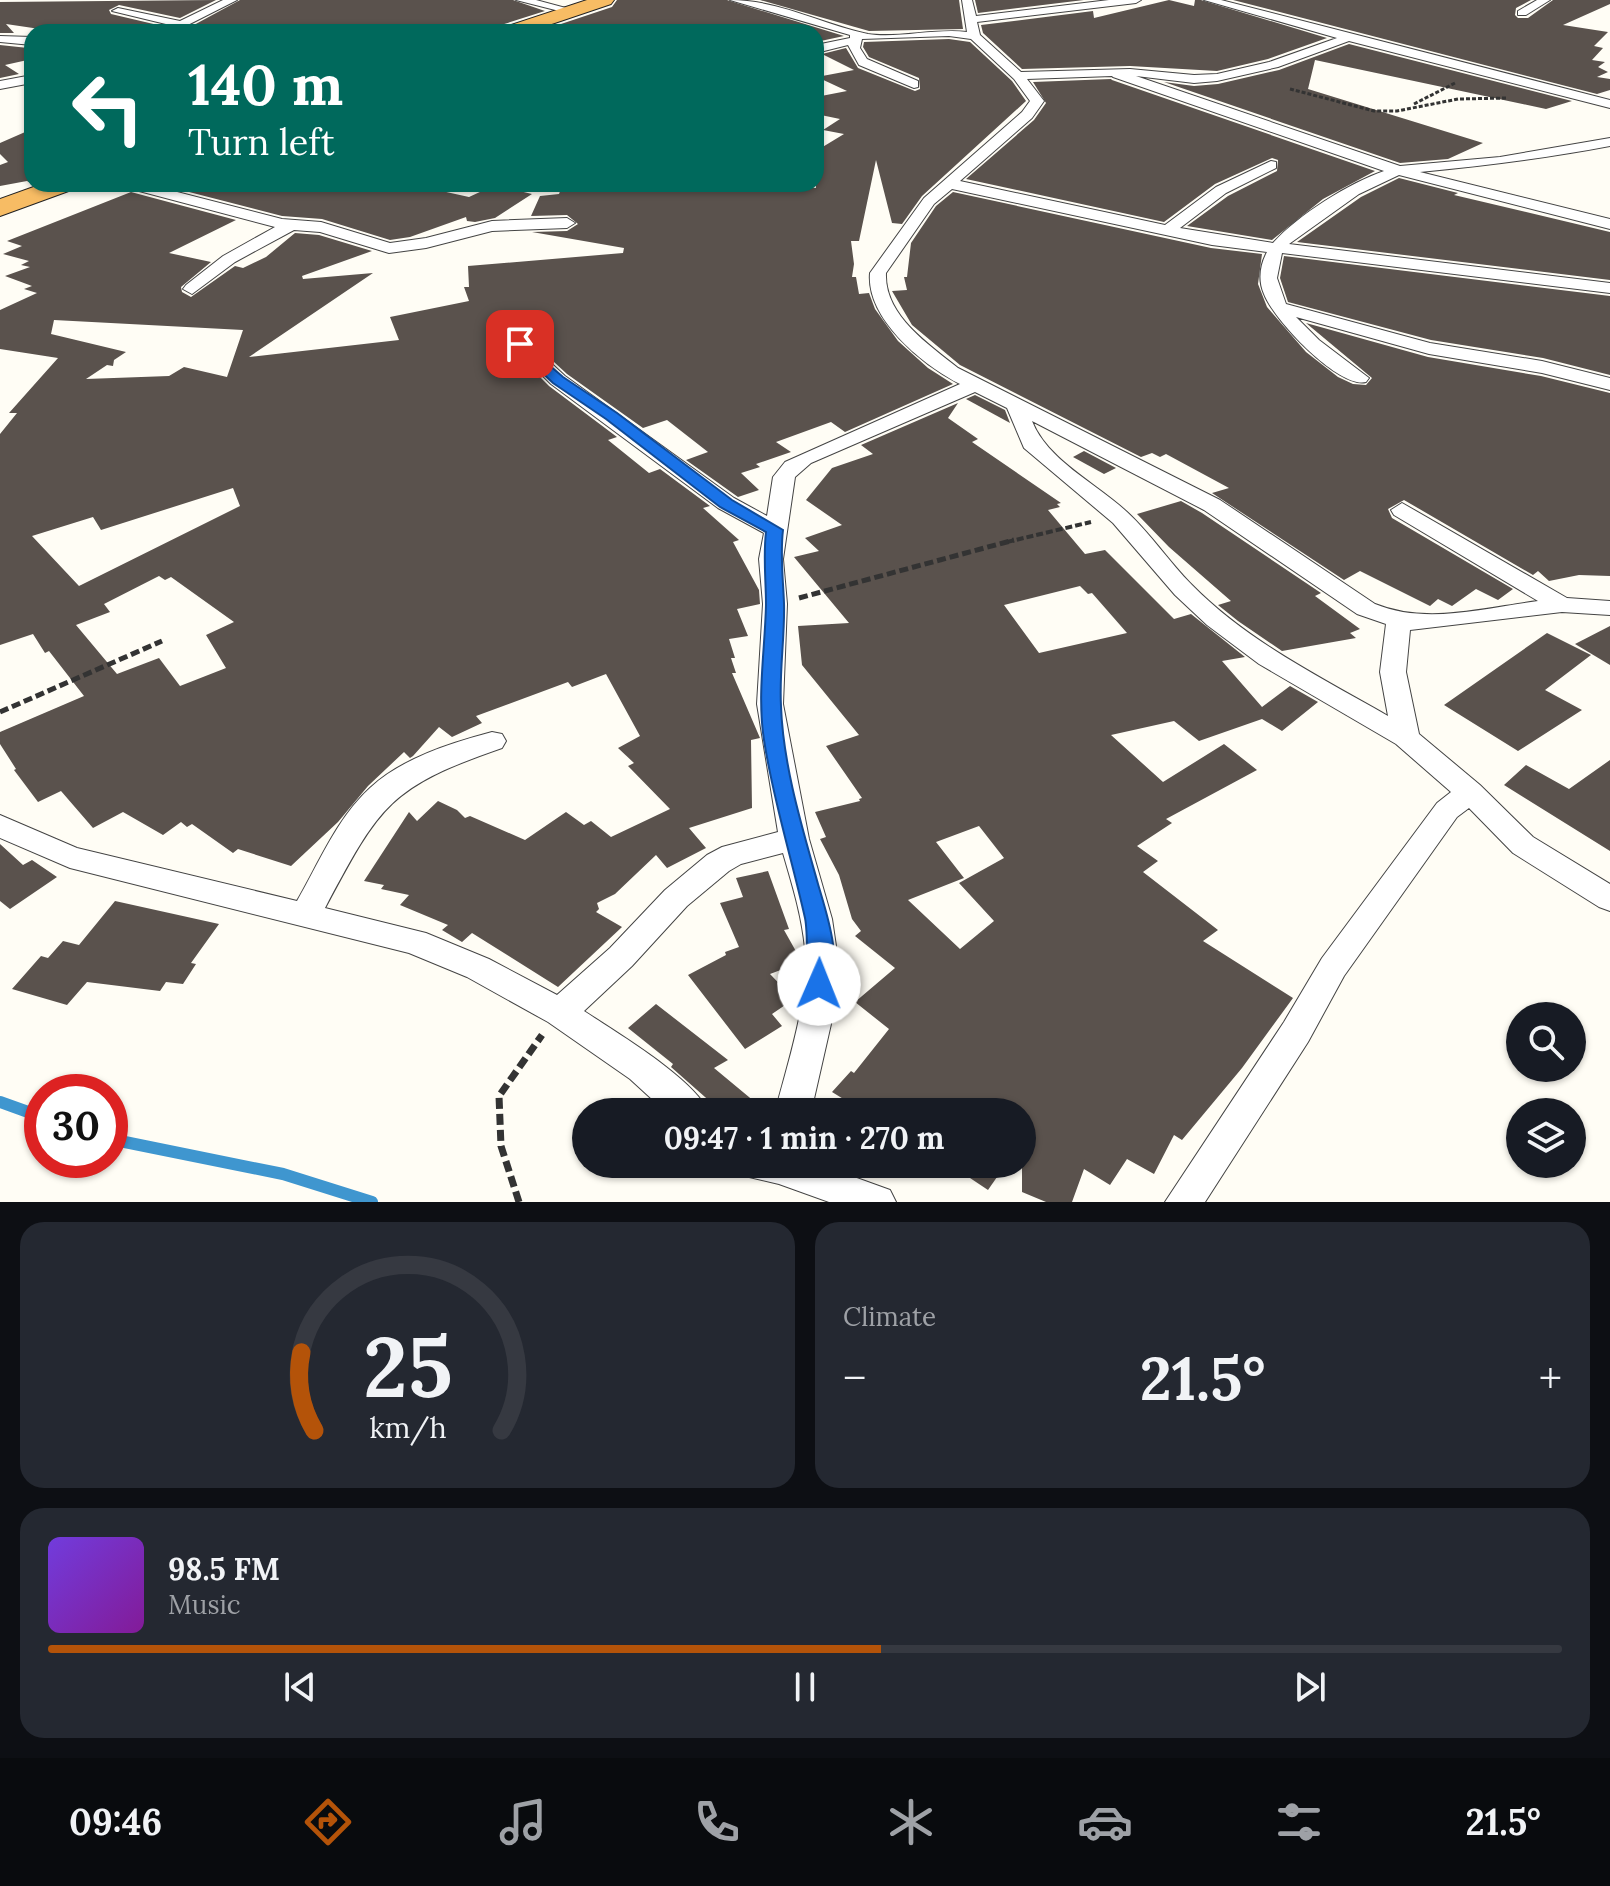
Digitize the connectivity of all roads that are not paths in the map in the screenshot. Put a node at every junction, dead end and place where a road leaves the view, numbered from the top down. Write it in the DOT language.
graph roads {
  1 [pos="232,0"];
  2 [pos="521,0"];
  3 [pos="605,0"];
  4 [pos="735,0"];
  5 [pos="967,0"];
  6 [pos="1136,0"];
  7 [pos="1209,0"];
  8 [pos="1545,0"];
  9 [pos="118,11"];
  10 [pos="571,11"];
  11 [pos="1522,13"];
  12 [pos="969,20"];
  13 [pos="180,24"];
  14 [pos="533,24"];
  15 [pos="822,24"];
  16 [pos="824,25"];
  17 [pos="974,36"];
  18 [pos="856,37"];
  19 [pos="1347,38"];
  20 [pos="0,39"];
  21 [pos="24,40"];
  22 [pos="824,47"];
  23 [pos="1117,74"];
  24 [pos="1018,76"];
  25 [pos="24,80"];
  26 [pos="914,84"];
  27 [pos="0,85"];
  28 [pos="1610,104"];
  29 [pos="1610,142"];
  30 [pos="1271,165"];
  31 [pos="1399,171"];
  32 [pos="947,183"];
  33 [pos="43,192"];
  34 [pos="161,192"];
  35 [pos="0,208"];
  36 [pos="567,223"];
  37 [pos="1610,224"];
  38 [pos="291,225"];
  39 [pos="1167,231"];
  40 [pos="1277,248"];
  41 [pos="1610,288"];
  42 [pos="192,289"];
  43 [pos="1282,308"];
  44 [pos="520,344"];
  45 [pos="951,372"];
  46 [pos="1359,378"];
  47 [pos="1610,384"];
  48 [pos="975,385"];
  49 [pos="934,403"];
  50 [pos="1016,405"];
  51 [pos="1402,510"];
  52 [pos="775,530"];
  53 [pos="1562,605"];
  54 [pos="1610,608"];
  55 [pos="1399,622"];
  56 [pos="1406,738"];
  57 [pos="492,741"];
  58 [pos="1470,792"];
  59 [pos="0,826"];
  60 [pos="794,839"];
  61 [pos="1610,899"];
  62 [pos="304,917"];
  63 [pos="560,1012"];
  64 [pos="675,1098"];
  65 [pos="796,1098"];
  66 [pos="809,1178"];
  67 [pos="877,1202"];
  68 [pos="1184,1202"];
  1 -- 13 [label="street"];
  2 -- 10 [label="street"];
  3 -- 10 [label="highway"];
  4 -- 15 [label="street"];
  5 -- 12 [label="street"];
  6 -- 12 [label="street"];
  7 -- 19 [label="street"];
  8 -- 11 [label="street"];
  9 -- 13 [label="street"];
  10 -- 14 [label="highway"];
  12 -- 17 [label="street"];
  16 -- 18 [label="street"];
  17 -- 18 [label="street"];
  17 -- 24 [label="street"];
  18 -- 22 [label="street"];
  18 -- 26 [label="street"];
  19 -- 23 [label="street"];
  19 -- 28 [label="street"];
  20 -- 21 [label="street"];
  23 -- 24 [label="street"];
  23 -- 31 [label="street"];
  24 -- 32 [label="street"];
  25 -- 27 [label="street"];
  29 -- 31 [label="street"];
  30 -- 39 [label="street"];
  31 -- 37 [label="street"];
  31 -- 40 [label="street"];
  32 -- 39 [label="street"];
  32 -- 45 [label="street"];
  33 -- 35 [label="highway"];
  34 -- 38 [label="street"];
  36 -- 38 [label="street"];
  38 -- 42 [label="street"];
  39 -- 40 [label="street"];
  40 -- 41 [label="street"];
  40 -- 43 [label="street"];
  43 -- 46 [label="street"];
  43 -- 47 [label="street"];
  44 -- 52 [label="street"];
  45 -- 48 [label="street"];
  45 -- 49 [label="street"];
  48 -- 49 [label="street"];
  48 -- 50 [label="street"];
  49 -- 52 [label="street"];
  50 -- 55 [label="street"];
  50 -- 56 [label="street"];
  51 -- 53 [label="street"];
  52 -- 60 [label="street"];
  53 -- 54 [label="street"];
  53 -- 55 [label="street"];
  55 -- 56 [label="street"];
  56 -- 58 [label="street"];
  57 -- 62 [label="street"];
  58 -- 61 [label="street"];
  58 -- 68 [label="street"];
  59 -- 62 [label="street"];
  60 -- 63 [label="street"];
  60 -- 65 [label="street"];
  62 -- 63 [label="street"];
  63 -- 64 [label="street"];
  66 -- 67 [label="street"];
}
